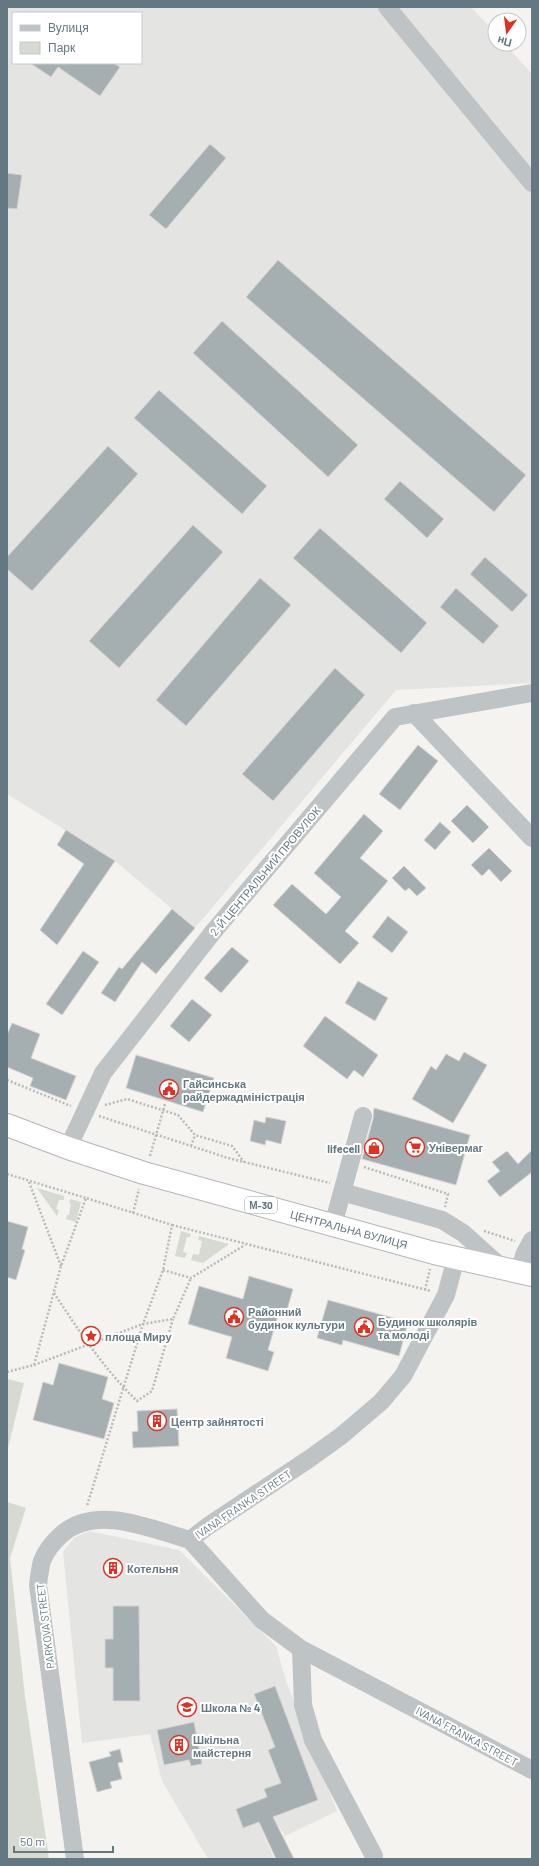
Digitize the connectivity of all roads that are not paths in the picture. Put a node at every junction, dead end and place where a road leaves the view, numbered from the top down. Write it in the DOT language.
graph roads {
  1 [pos="387,7"];
  2 [pos="532,183"];
  3 [pos="532,693"];
  4 [pos="414,713"];
  5 [pos="532,838"];
  6 [pos="363,1116"];
  7 [pos="7,1125"];
  8 [pos="68,1148"];
  9 [pos="343,1189"];
  10 [pos="333,1225"];
  11 [pos="532,1240"];
  12 [pos="456,1258"];
  13 [pos="518,1271"];
  14 [pos="190,1540"];
  15 [pos="301,1650"];
  16 [pos="532,1770"];
  17 [pos="374,1856"];
  18 [pos="75,1859"];
  1 -- 2 [label="street"];
  3 -- 4 [label="street, 2-Й ЦЕНТРАЛЬНИЙ ПРОВУЛОК"];
  4 -- 5 [label="street"];
  4 -- 8 [label="street, 2-Й ЦЕНТРАЛЬНИЙ ПРОВУЛОК"];
  6 -- 9 [label="street"];
  7 -- 8 [label="highway, ЦЕНТРАЛЬНА ВУЛИЦЯ / М-30"];
  8 -- 10 [label="highway, ЦЕНТРАЛЬНА ВУЛИЦЯ / М-30"];
  9 -- 10 [label="street"];
  9 -- 13 [label="street"];
  10 -- 12 [label="highway, ЦЕНТРАЛЬНА ВУЛИЦЯ / М-30"];
  11 -- 13 [label="street"];
  12 -- 13 [label="highway, ЦЕНТРАЛЬНА ВУЛИЦЯ / М-30"];
  12 -- 14 [label="street, IVANA FRANKA STREET"];
  14 -- 15 [label="street, IVANA FRANKA STREET"];
  14 -- 18 [label="street, PARKOVA STREET"];
  15 -- 16 [label="street, IVANA FRANKA STREET"];
  15 -- 17 [label="street"];
}
